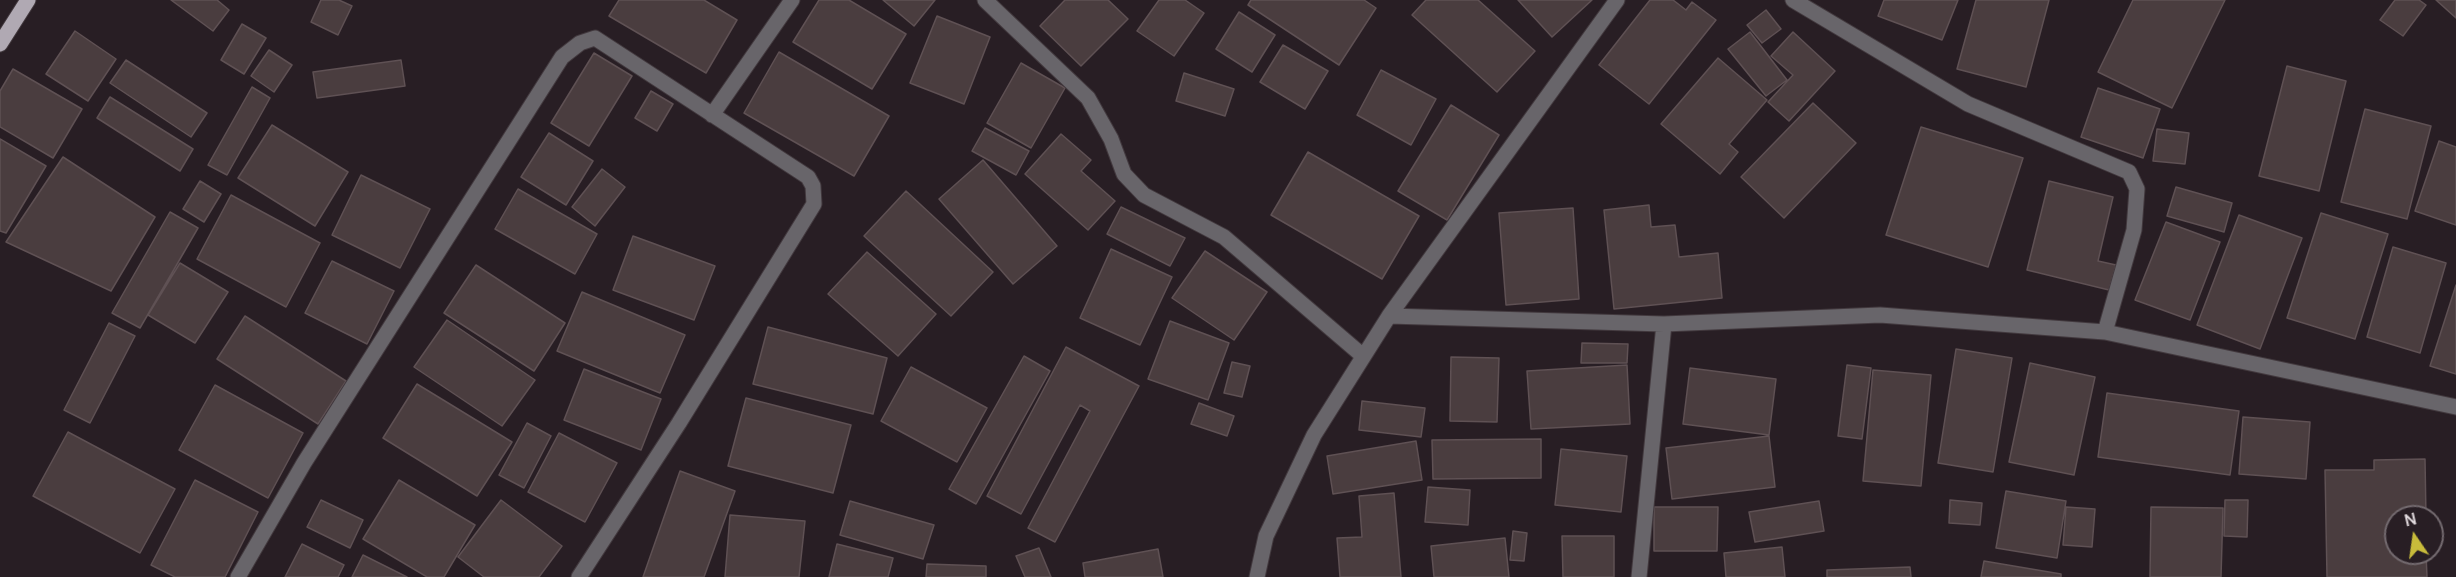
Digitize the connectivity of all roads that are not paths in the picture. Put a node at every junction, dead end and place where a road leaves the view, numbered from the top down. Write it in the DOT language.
graph roads {
  1 [pos="28,0"];
  2 [pos="792,0"];
  3 [pos="985,0"];
  4 [pos="1617,0"];
  5 [pos="1793,0"];
  6 [pos="0,44"];
  7 [pos="712,115"];
  8 [pos="1389,316"];
  9 [pos="1664,324"];
  10 [pos="2105,332"];
  11 [pos="1363,356"];
  12 [pos="2456,407"];
  13 [pos="238,577"];
  14 [pos="579,577"];
  15 [pos="1257,577"];
  16 [pos="1639,577"];
  1 -- 6 [label="main road"];
  2 -- 7 [label="street"];
  3 -- 11 [label="street"];
  4 -- 8 [label="street"];
  5 -- 10 [label="street"];
  7 -- 13 [label="street"];
  7 -- 14 [label="street"];
  8 -- 9 [label="street"];
  8 -- 11 [label="street"];
  9 -- 10 [label="street"];
  9 -- 16 [label="street"];
  10 -- 12 [label="street"];
  11 -- 15 [label="street"];
}
